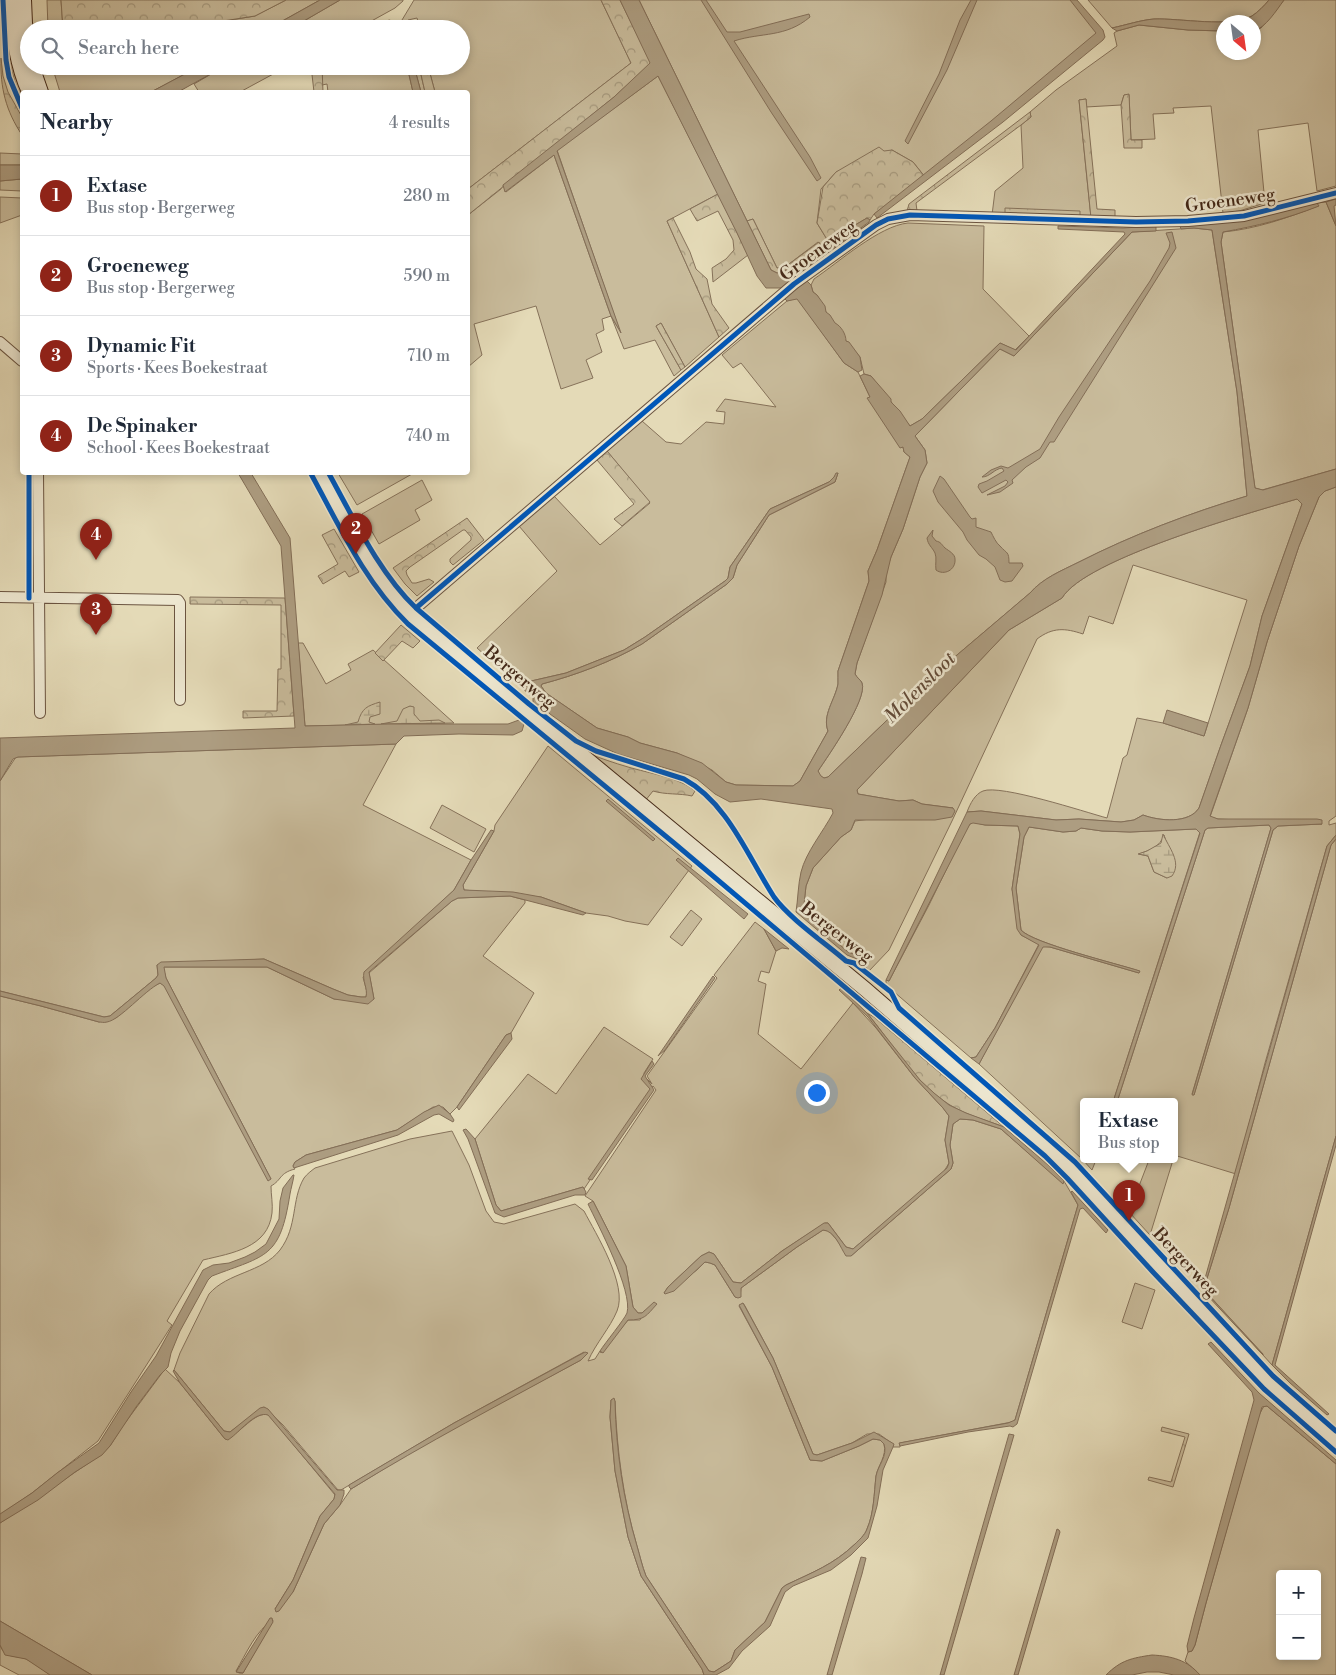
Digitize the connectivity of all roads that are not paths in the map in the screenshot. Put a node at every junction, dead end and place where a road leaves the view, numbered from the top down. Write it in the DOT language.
graph roads {
  1 [pos="12,0"];
  2 [pos="24,0"];
  3 [pos="25,20"];
  4 [pos="20,65"];
  5 [pos="23,75"];
  6 [pos="35,75"];
  7 [pos="28,90"];
  8 [pos="40,90"];
  9 [pos="1336,193"];
  10 [pos="0,342"];
  11 [pos="20,359"];
  12 [pos="38,475"];
  13 [pos="321,475"];
  14 [pos="0,597"];
  15 [pos="38,598"];
  16 [pos="417,607"];
  17 [pos="180,700"];
  18 [pos="40,713"];
  19 [pos="1336,1442"];
  1 -- 4 [label="main road"];
  2 -- 3 [label="main road"];
  5 -- 7 [label="main road"];
  6 -- 8 [label="main road"];
  9 -- 16 [label="street, Groeneweg"];
  10 -- 11 [label="street"];
  12 -- 15 [label="street"];
  13 -- 16 [label="main road, Bergerweg"];
  14 -- 15 [label="street"];
  15 -- 17 [label="street"];
  15 -- 18 [label="street"];
  16 -- 19 [label="main road, Bergerweg"];
}
